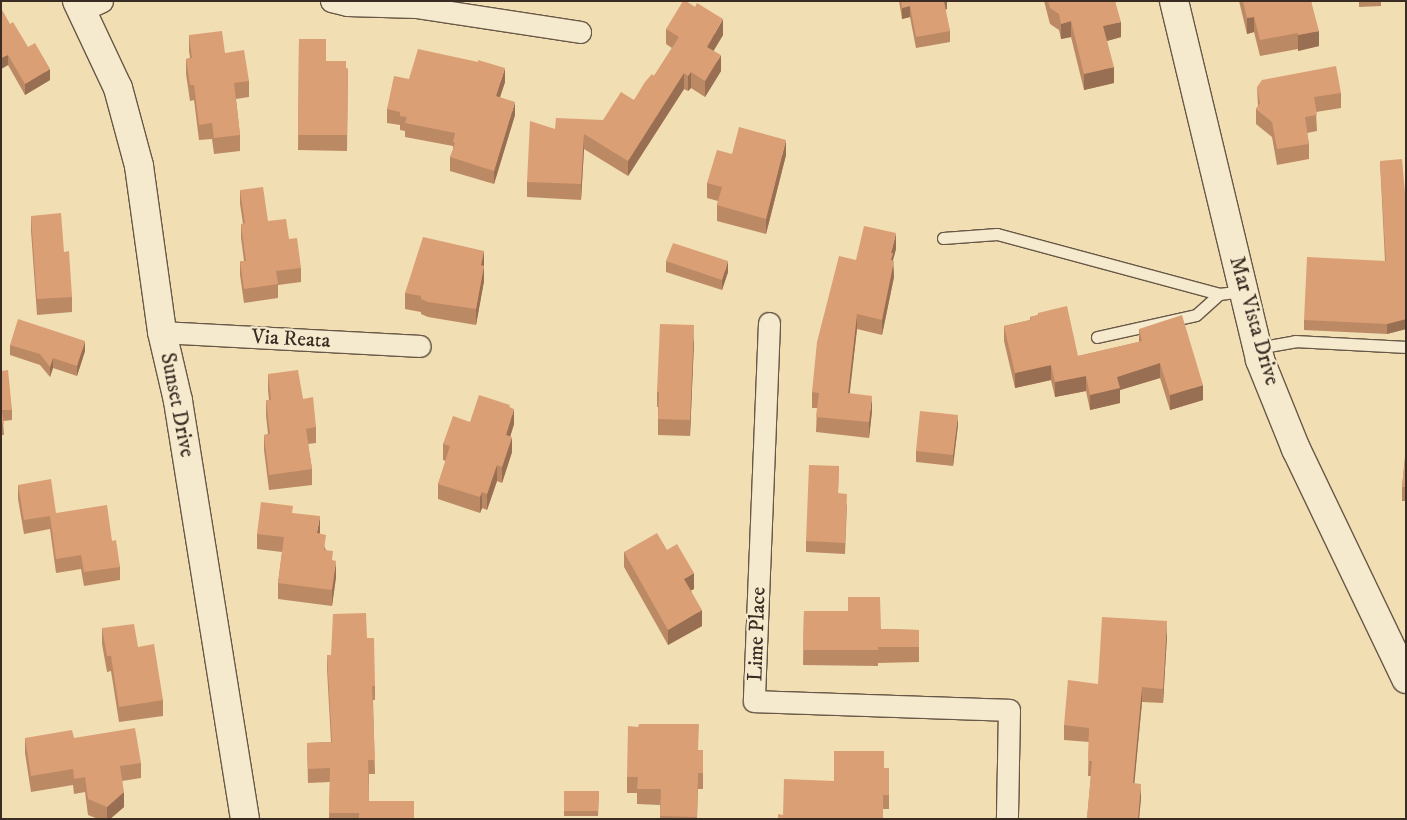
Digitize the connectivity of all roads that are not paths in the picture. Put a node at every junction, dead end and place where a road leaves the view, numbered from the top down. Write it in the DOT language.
graph roads {
  1 [pos="331,1"];
  2 [pos="1174,1"];
  3 [pos="87,4"];
  4 [pos="580,32"];
  5 [pos="943,238"];
  6 [pos="1231,293"];
  7 [pos="769,323"];
  8 [pos="162,332"];
  9 [pos="1097,337"];
  10 [pos="420,346"];
  11 [pos="1406,347"];
  12 [pos="1258,348"];
  13 [pos="1406,679"];
  14 [pos="246,819"];
  15 [pos="1007,819"];
  1 -- 4 [label="street"];
  2 -- 6 [label="main road, Mar Vista Drive"];
  3 -- 8 [label="main road, Sunset Drive"];
  5 -- 6 [label="lane"];
  6 -- 9 [label="lane"];
  6 -- 12 [label="main road, Mar Vista Drive"];
  7 -- 15 [label="street, Lime Place"];
  8 -- 10 [label="street, Via Reata"];
  8 -- 14 [label="main road, Sunset Drive"];
  11 -- 12 [label="lane"];
  12 -- 13 [label="main road, Mar Vista Drive"];
}
